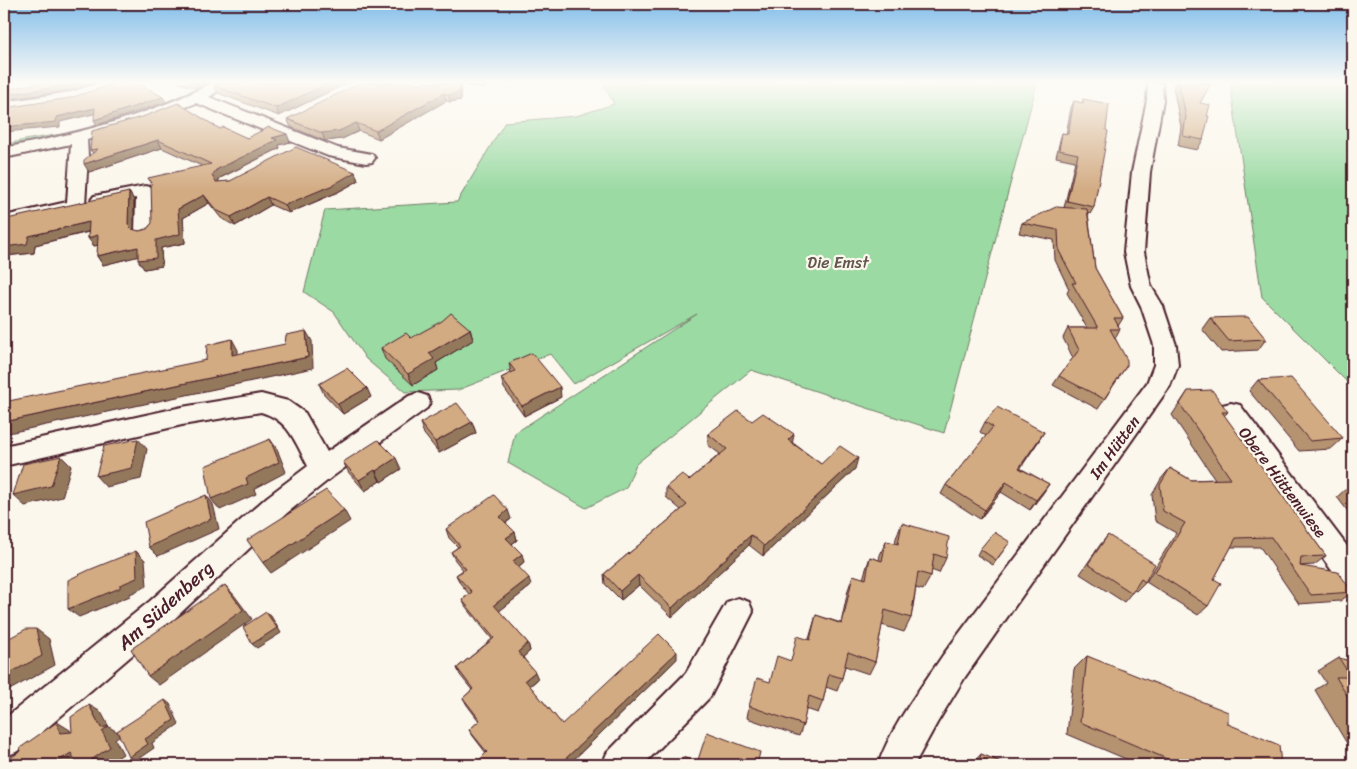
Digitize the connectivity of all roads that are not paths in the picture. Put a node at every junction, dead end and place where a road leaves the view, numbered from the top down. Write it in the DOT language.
graph roads {
  1 [pos="143,119"];
  2 [pos="249,119"];
  3 [pos="288,119"];
  4 [pos="1151,119"];
  5 [pos="271,128"];
  6 [pos="78,138"];
  7 [pos="308,142"];
  8 [pos="292,151"];
  9 [pos="4,153"];
  10 [pos="366,158"];
  11 [pos="76,205"];
  12 [pos="4,222"];
  13 [pos="145,232"];
  14 [pos="418,402"];
  15 [pos="1231,412"];
  16 [pos="4,456"];
  17 [pos="323,469"];
  18 [pos="1353,577"];
  19 [pos="738,612"];
  20 [pos="4,740"];
  21 [pos="619,765"];
  22 [pos="895,765"];
  1 -- 6 [label="street"];
  2 -- 5 [label="street"];
  3 -- 5 [label="street"];
  4 -- 22 [label="street, Im Hütten"];
  5 -- 7 [label="street"];
  6 -- 9 [label="street"];
  6 -- 11 [label="street"];
  7 -- 8 [label="street"];
  7 -- 10 [label="street"];
  11 -- 12 [label="street"];
  11 -- 13 [label="street"];
  14 -- 17 [label="street, Am Südenberg"];
  15 -- 18 [label="street, Obere Hüttenwiese"];
  16 -- 17 [label="street"];
  17 -- 20 [label="street, Am Südenberg"];
  19 -- 21 [label="street"];
}
